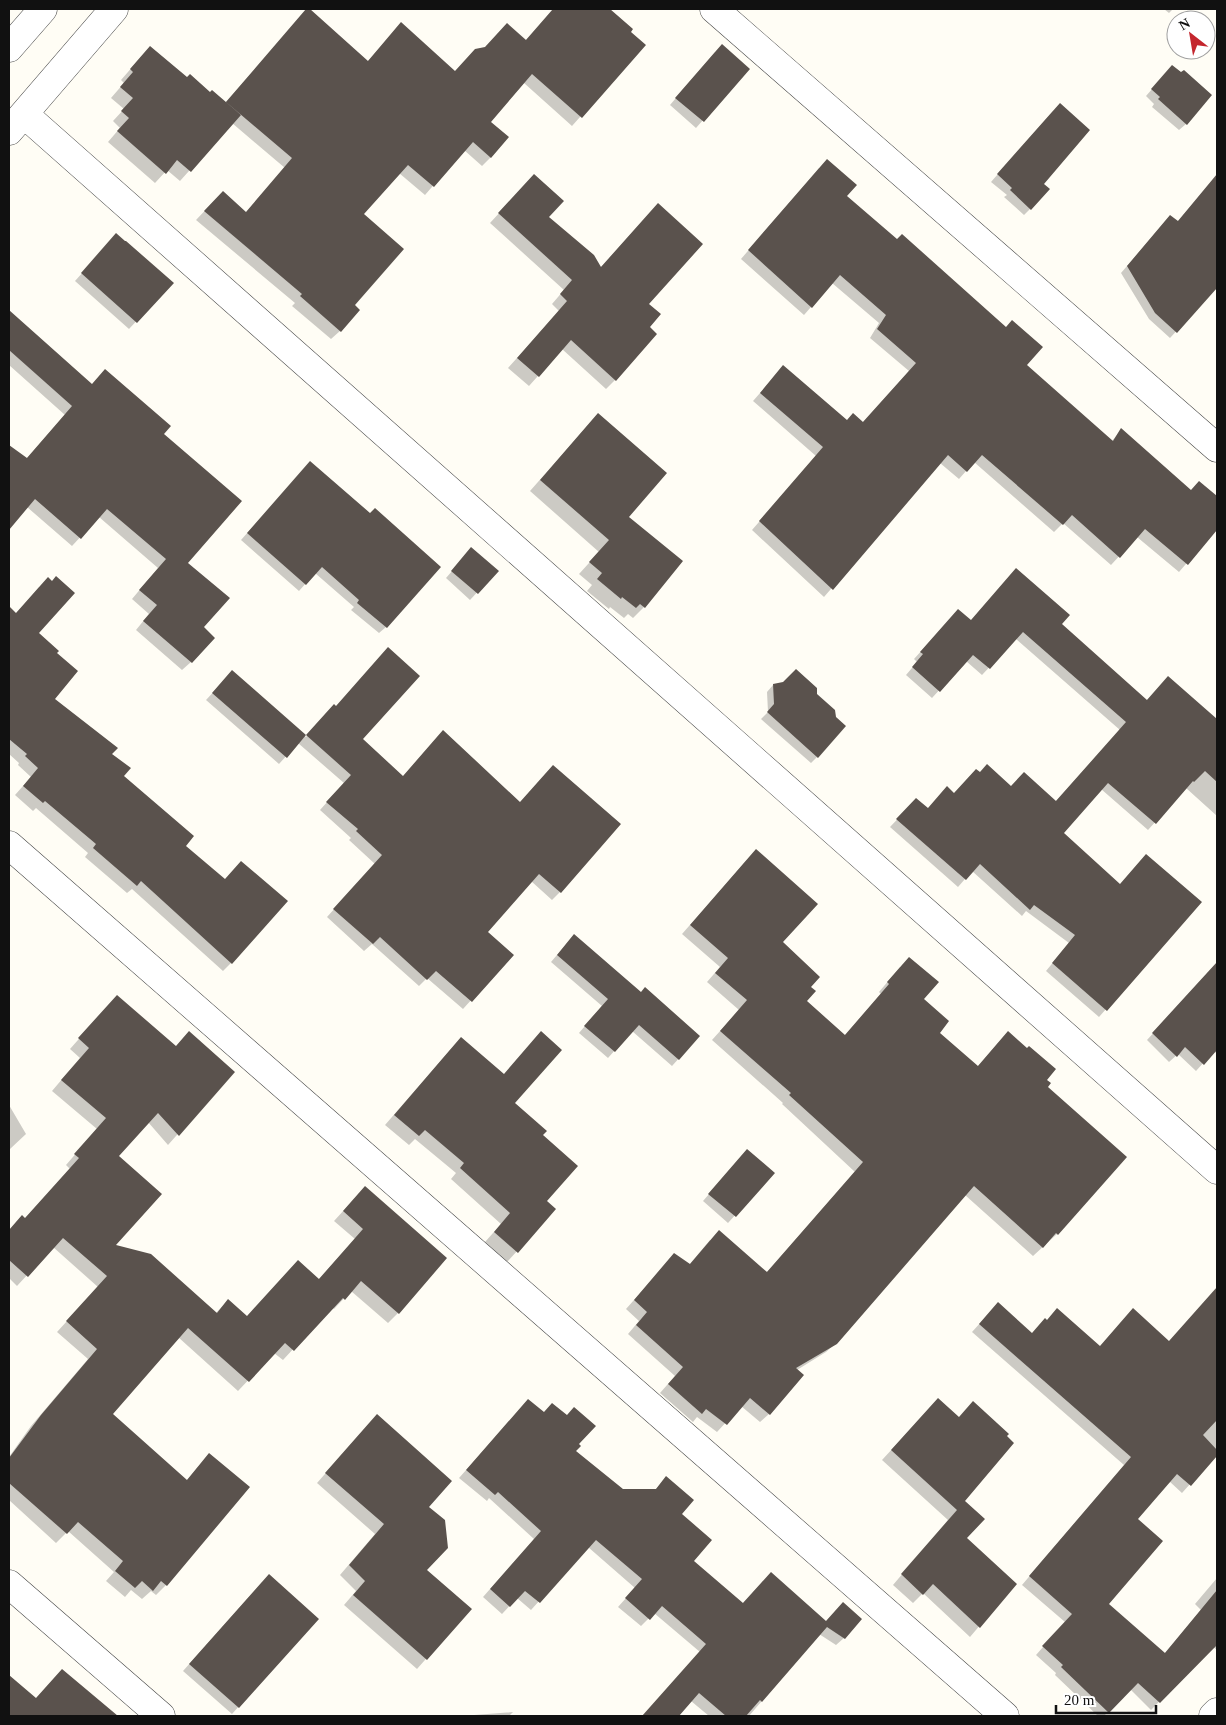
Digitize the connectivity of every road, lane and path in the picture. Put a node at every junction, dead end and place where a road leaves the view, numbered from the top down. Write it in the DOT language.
graph roads {
  1 [pos="43,9"];
  2 [pos="114,9"];
  3 [pos="714,9"];
  4 [pos="9,48"];
  5 [pos="16,122"];
  6 [pos="1217,448"];
  7 [pos="9,845"];
  8 [pos="1217,1170"];
  9 [pos="9,1584"];
  10 [pos="1217,1712"];
  11 [pos="161,1716"];
  12 [pos="1005,1716"];
  13 [pos="1213,1716"];
  1 -- 4 [label="street"];
  2 -- 5 [label="street"];
  3 -- 6 [label="street"];
  5 -- 8 [label="street"];
  7 -- 12 [label="street"];
  9 -- 11 [label="street"];
  10 -- 13 [label="street"];
}
